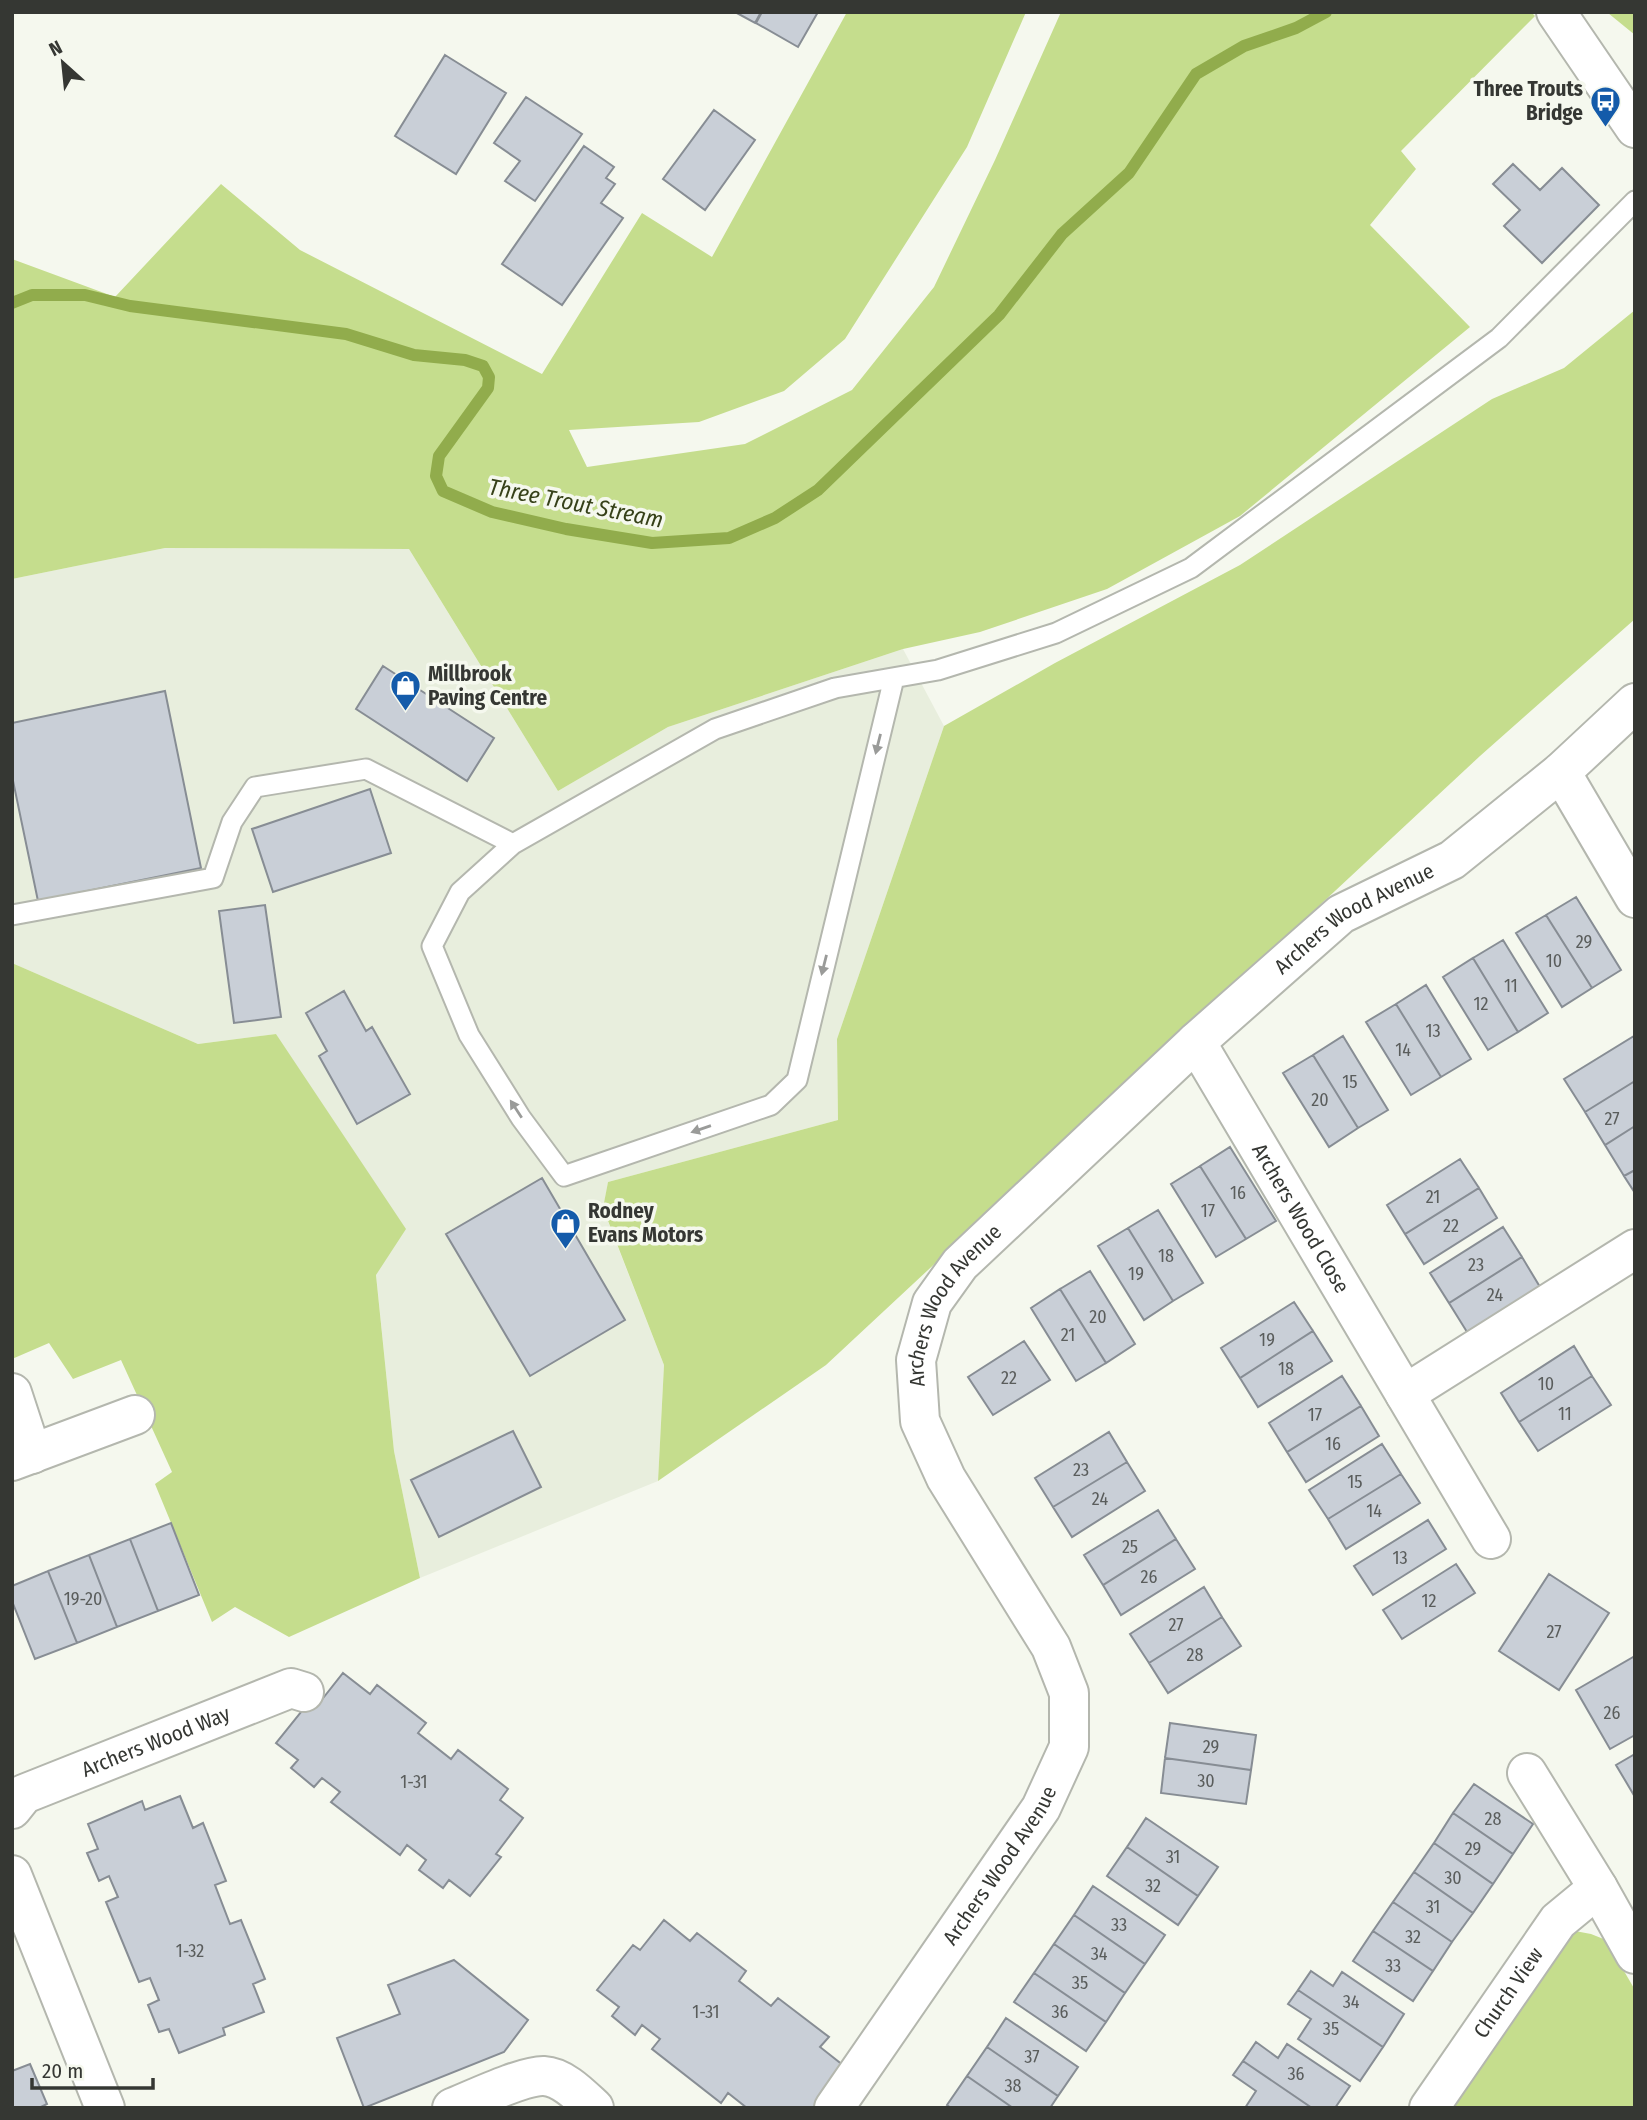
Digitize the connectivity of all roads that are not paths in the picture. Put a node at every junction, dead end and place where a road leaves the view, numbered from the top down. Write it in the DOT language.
graph roads {
  1 [pos="1556,12"];
  2 [pos="1635,128"];
  3 [pos="1635,201"];
  4 [pos="894,678"];
  5 [pos="1635,704"];
  6 [pos="1561,772"];
  7 [pos="513,844"];
  8 [pos="1635,898"];
  9 [pos="12,915"];
  10 [pos="1196,1042"];
  11 [pos="1635,1249"];
  12 [pos="12,1393"];
  13 [pos="1405,1394"];
  14 [pos="135,1415"];
  15 [pos="22,1458"];
  16 [pos="1491,1539"];
  17 [pos="304,1692"];
  18 [pos="1527,1773"];
  19 [pos="12,1809"];
  20 [pos="12,1875"];
  21 [pos="1598,1888"];
  22 [pos="1635,1954"];
  23 [pos="105,2108"];
  24 [pos="452,2108"];
  25 [pos="594,2108"];
  26 [pos="834,2108"];
  27 [pos="1429,2108"];
  1 -- 2 [label="street"];
  3 -- 4 [label="lane"];
  4 -- 7 [label="lane"];
  4 -- 7 [label="lane, one-way"];
  5 -- 6 [label="street, Archers Wood Avenue"];
  6 -- 8 [label="street"];
  6 -- 10 [label="street, Archers Wood Avenue"];
  7 -- 9 [label="lane"];
  10 -- 13 [label="street, Archers Wood Close"];
  10 -- 26 [label="street, Archers Wood Avenue"];
  11 -- 13 [label="street"];
  12 -- 15 [label="street"];
  13 -- 16 [label="street, Archers Wood Close"];
  14 -- 15 [label="street"];
  17 -- 19 [label="street, Archers Wood Way"];
  18 -- 21 [label="street"];
  20 -- 23 [label="street"];
  21 -- 22 [label="street"];
  21 -- 27 [label="street, Church View"];
  24 -- 25 [label="street"];
}
